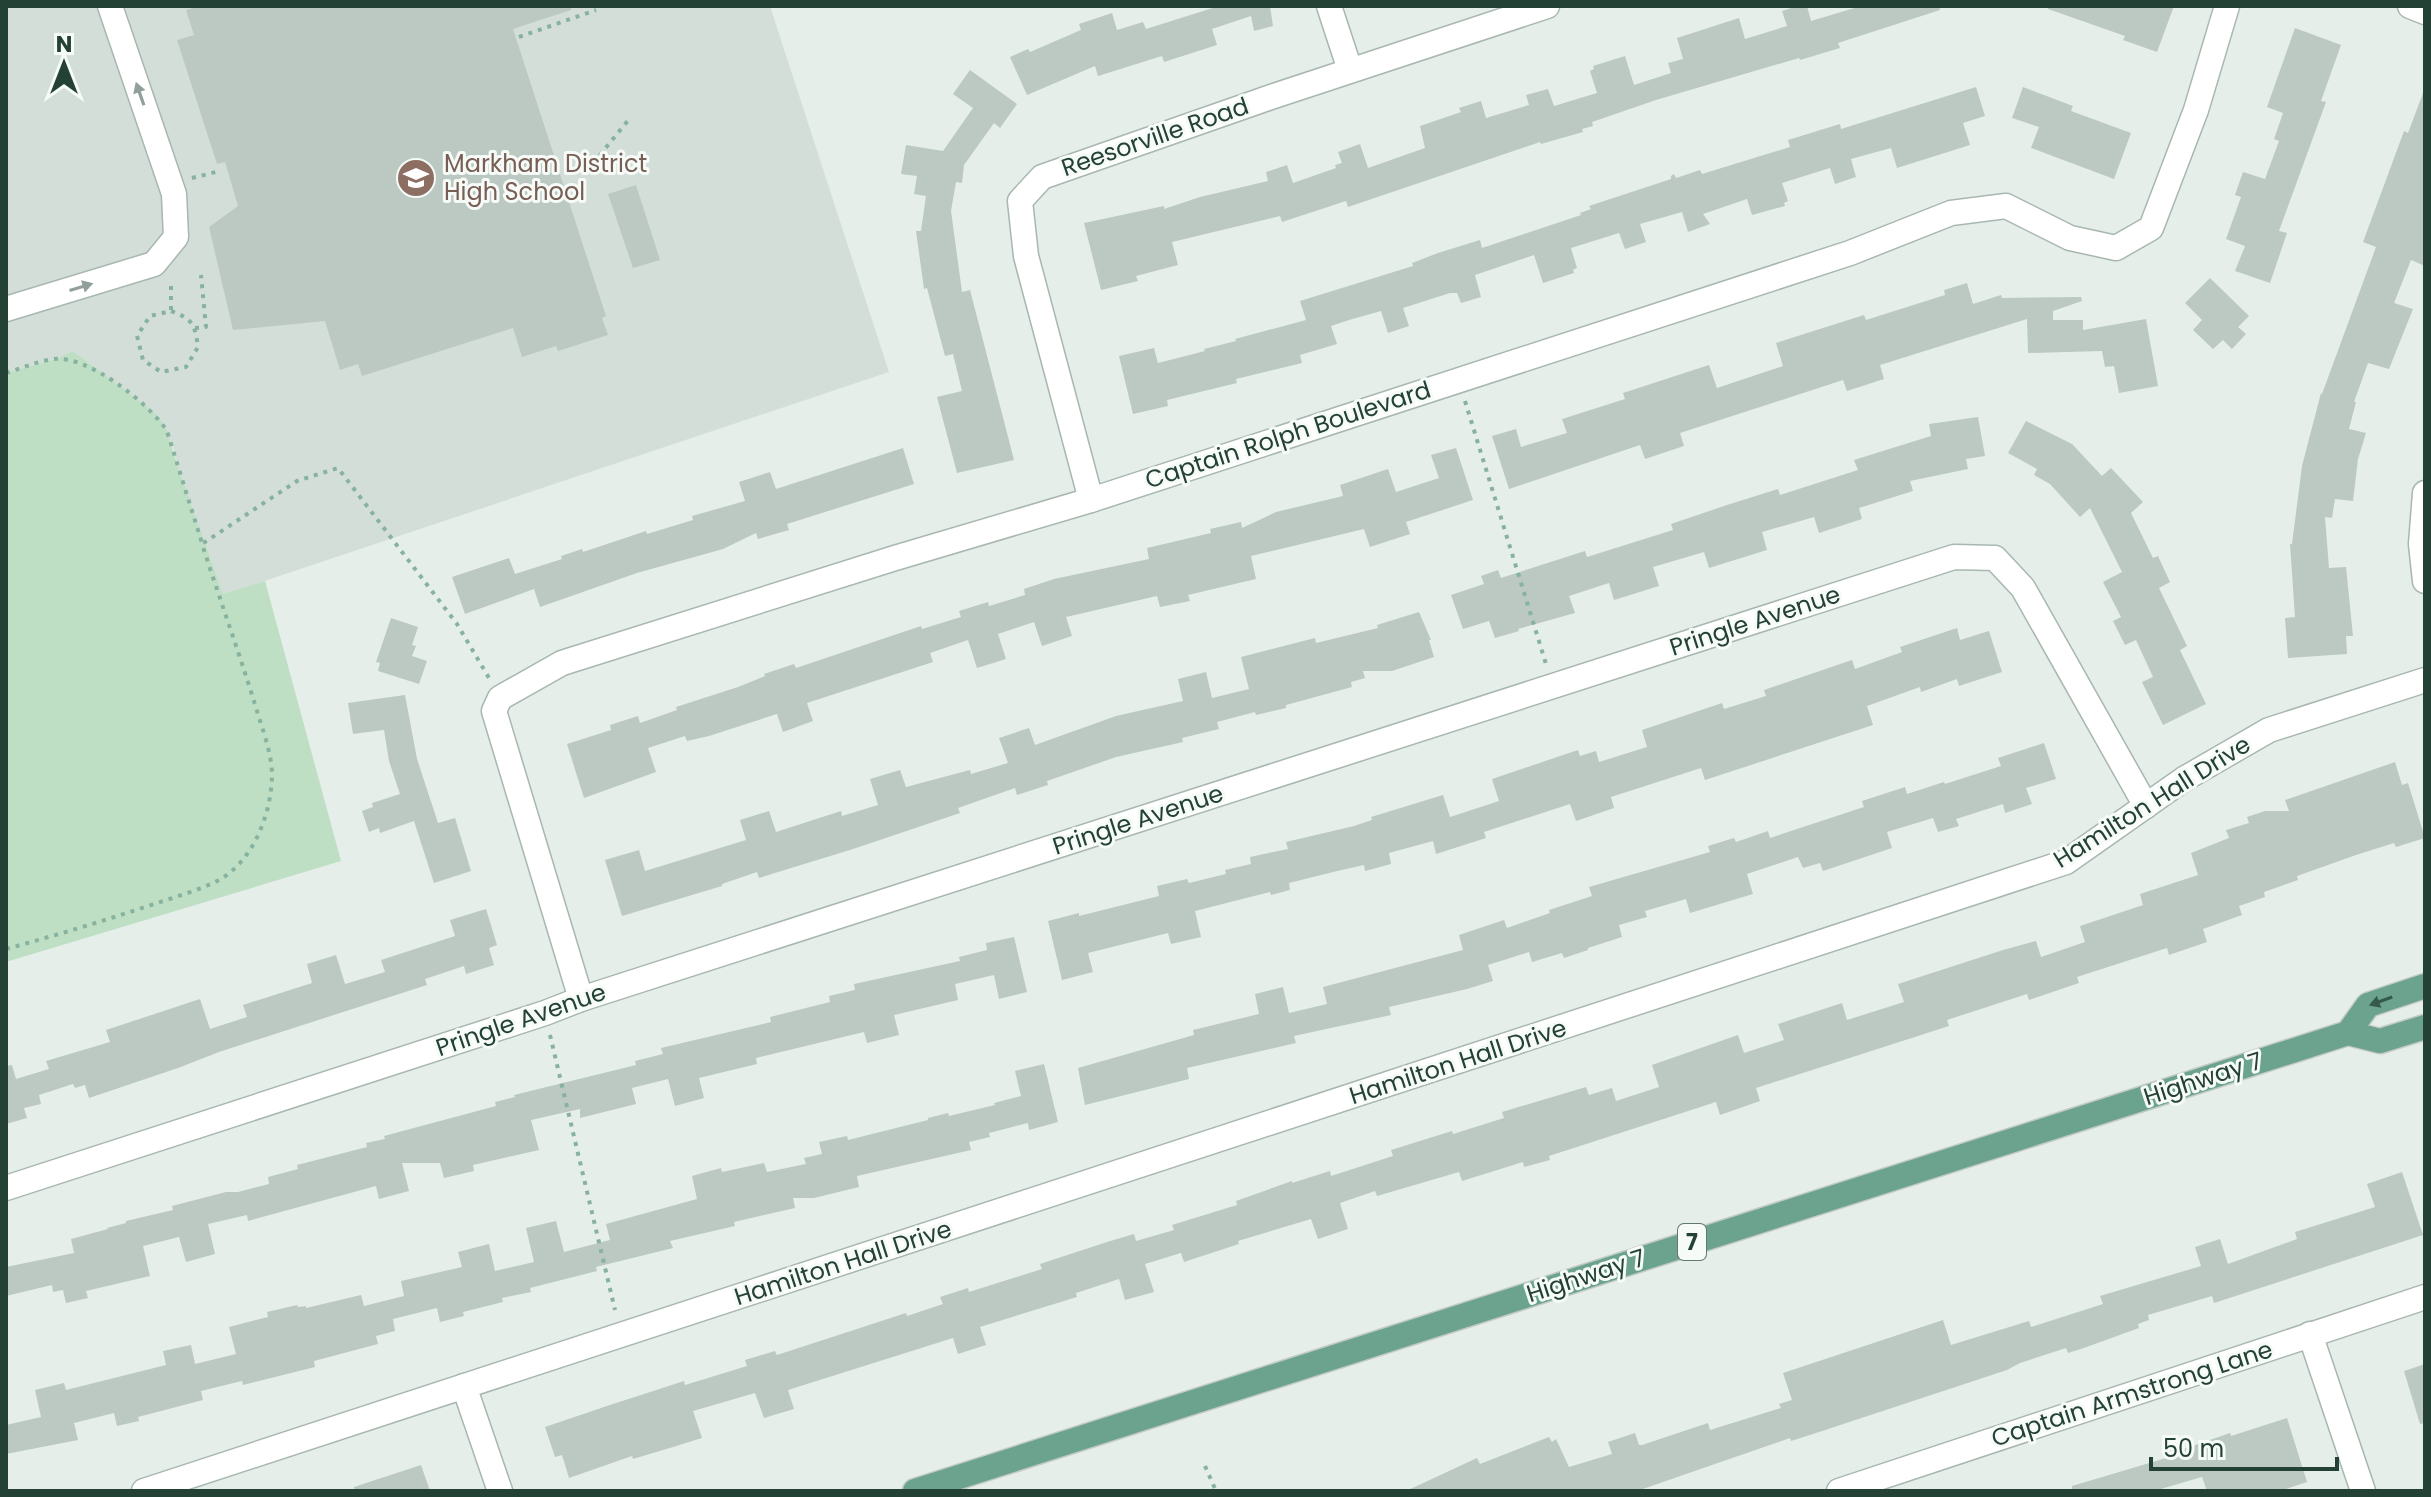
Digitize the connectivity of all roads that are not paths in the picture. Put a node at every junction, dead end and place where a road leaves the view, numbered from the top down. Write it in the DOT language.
graph roads {
  1 [pos="110,6"];
  2 [pos="1329,6"];
  3 [pos="1547,6"];
  4 [pos="2227,6"];
  5 [pos="2410,6"];
  6 [pos="2425,12"];
  7 [pos="1350,70"];
  8 [pos="6,309"];
  9 [pos="2425,493"];
  10 [pos="1091,500"];
  11 [pos="2425,581"];
  12 [pos="2425,680"];
  13 [pos="2146,806"];
  14 [pos="2425,986"];
  15 [pos="581,999"];
  16 [pos="2425,1027"];
  17 [pos="2348,1033"];
  18 [pos="6,1188"];
  19 [pos="2425,1297"];
  20 [pos="2310,1334"];
  21 [pos="464,1386"];
  22 [pos="144,1491"];
  23 [pos="500,1491"];
  24 [pos="915,1491"];
  25 [pos="1839,1491"];
  26 [pos="2363,1491"];
  8 -- 1 [label="street, one-way"];
  2 -- 7 [label="street"];
  3 -- 7 [label="street, Reesorville Road"];
  4 -- 10 [label="street, Captain Rolph Boulevard"];
  5 -- 6 [label="street"];
  7 -- 10 [label="street, Reesorville Road"];
  9 -- 11 [label="street"];
  10 -- 15 [label="street, Captain Rolph Boulevard"];
  12 -- 13 [label="street, Hamilton Hall Drive"];
  13 -- 15 [label="street, Pringle Avenue"];
  13 -- 21 [label="street, Hamilton Hall Drive"];
  14 -- 17 [label="main road, one-way"];
  15 -- 18 [label="street, Pringle Avenue"];
  16 -- 17 [label="main road, Highway 7 / 7"];
  17 -- 24 [label="main road, Highway 7 / 7"];
  19 -- 20 [label="street, Captain Armstrong Lane"];
  20 -- 25 [label="street, Captain Armstrong Lane"];
  20 -- 26 [label="street"];
  21 -- 22 [label="street"];
  21 -- 23 [label="street"];
}
